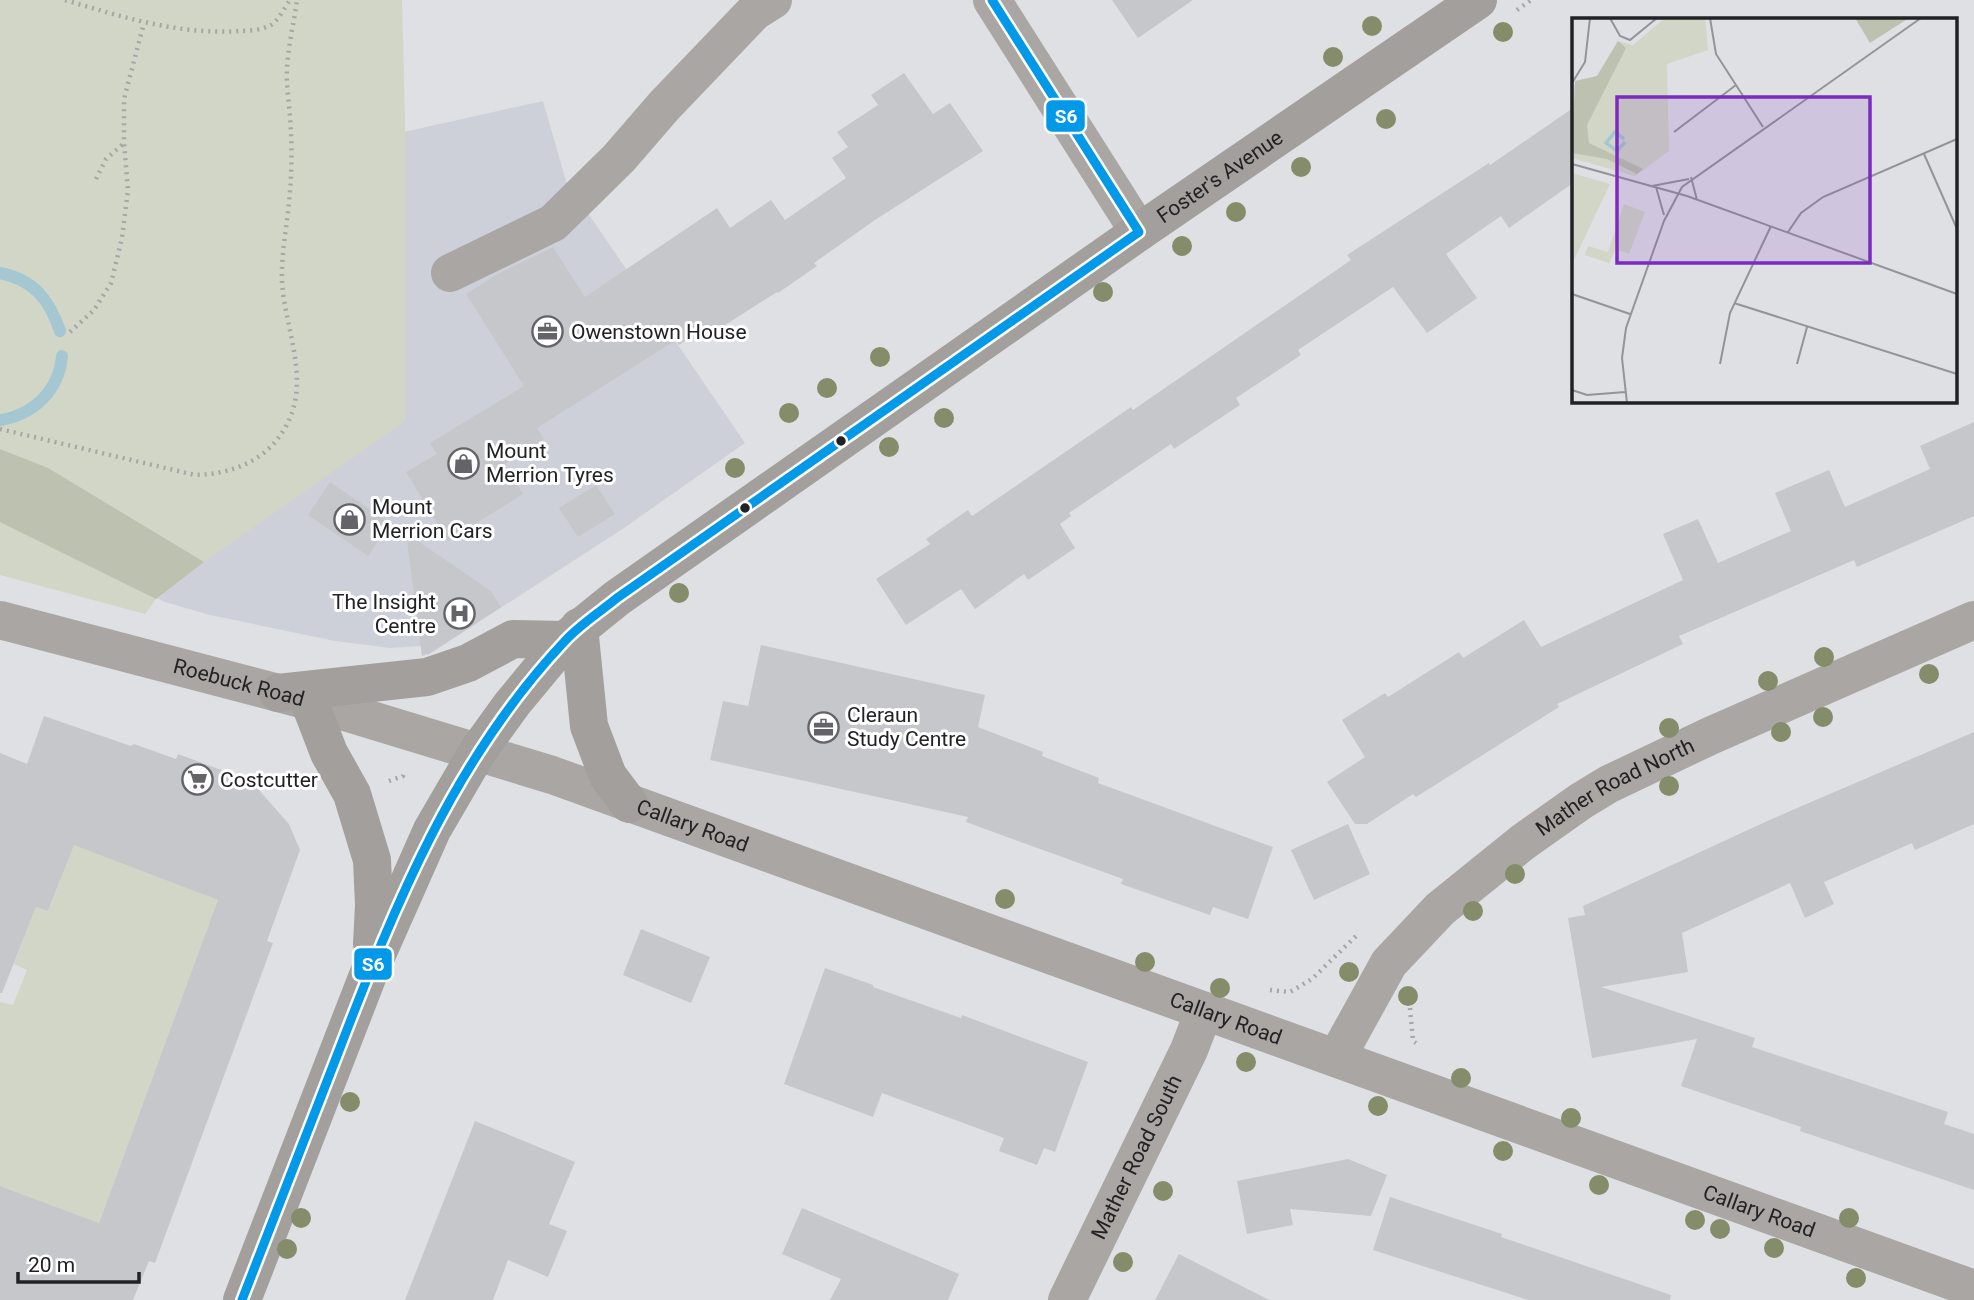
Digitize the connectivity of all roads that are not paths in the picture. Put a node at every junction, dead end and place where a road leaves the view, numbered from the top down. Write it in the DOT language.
graph roads {
  1 [pos="774,0"];
  2 [pos="992,0"];
  3 [pos="1478,0"];
  4 [pos="1139,232"];
  5 [pos="450,273"];
  6 [pos="0,620"];
  7 [pos="1974,620"];
  8 [pos="572,634"];
  9 [pos="293,697"];
  10 [pos="478,751"];
  11 [pos="629,804"];
  12 [pos="370,970"];
  13 [pos="1203,1011"];
  14 [pos="1337,1057"];
  15 [pos="1974,1289"];
  16 [pos="242,1300"];
  17 [pos="1067,1300"];
  1 -- 5 [label="street"];
  2 -- 4 [label="street"];
  3 -- 4 [label="main road, Foster's Avenue"];
  4 -- 8 [label="main road, Foster's Avenue"];
  6 -- 9 [label="street, Roebuck Road"];
  7 -- 14 [label="street, Mather Road North"];
  8 -- 9 [label="main road"];
  8 -- 10 [label="main road, Foster's Avenue"];
  8 -- 11 [label="main road"];
  9 -- 10 [label="street, Roebuck Road"];
  9 -- 12 [label="main road"];
  10 -- 11 [label="street, Callary Road"];
  10 -- 12 [label="main road, Foster's Avenue"];
  11 -- 13 [label="street, Callary Road"];
  12 -- 16 [label="main road"];
  13 -- 14 [label="street, Callary Road"];
  13 -- 17 [label="street, Mather Road South"];
  14 -- 15 [label="street, Callary Road"];
}
